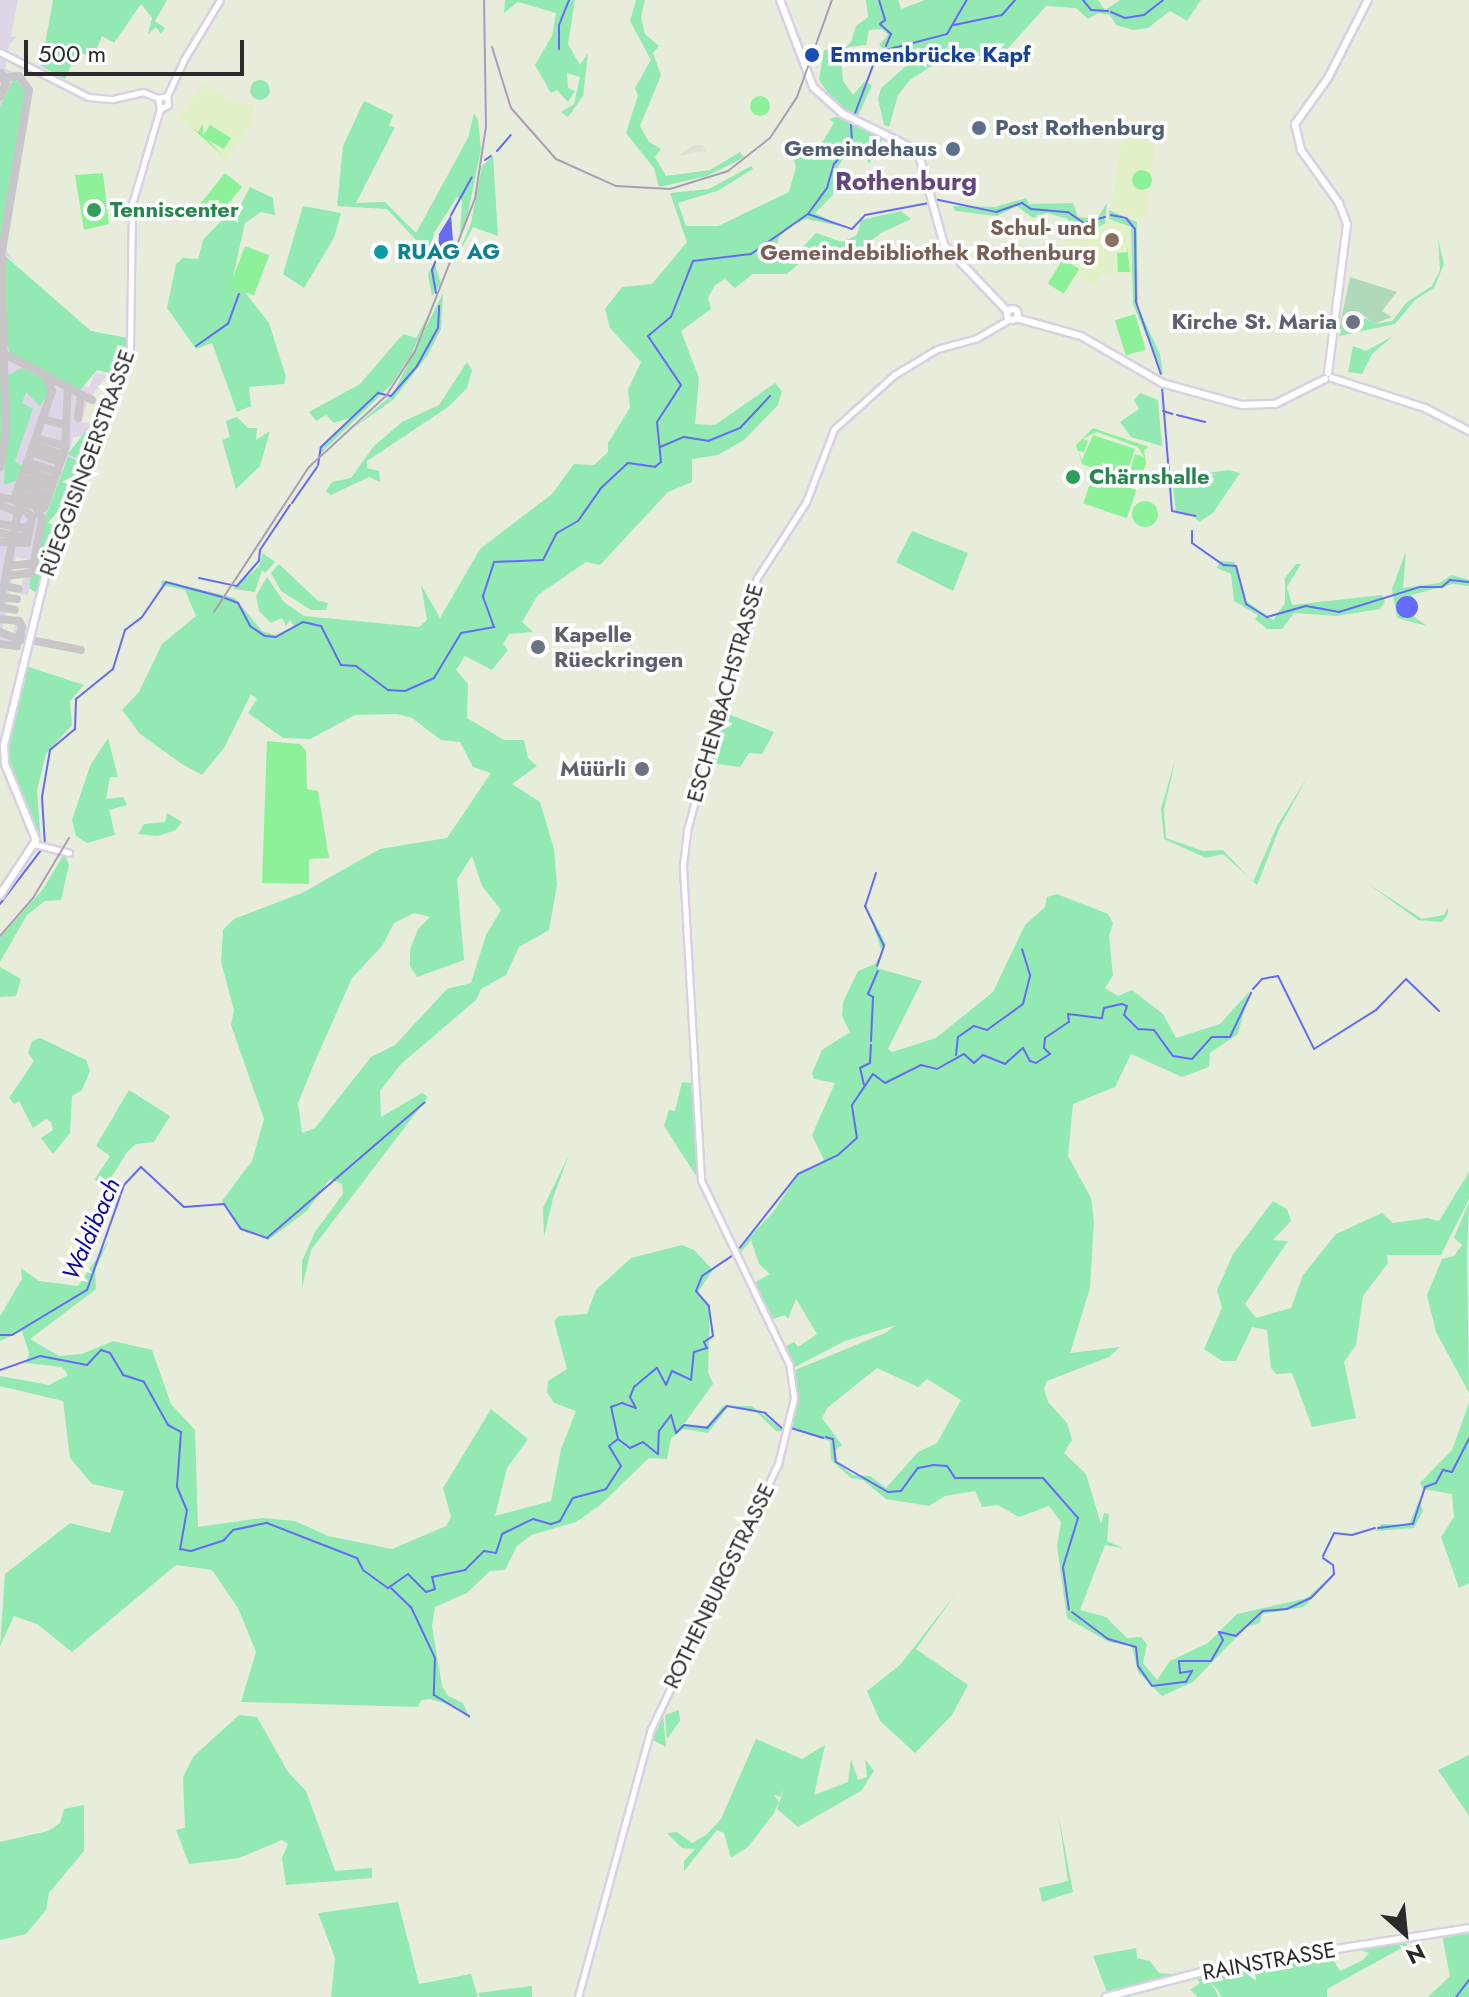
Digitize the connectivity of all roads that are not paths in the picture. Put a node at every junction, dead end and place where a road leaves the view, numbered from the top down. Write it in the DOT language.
graph roads {
  1 [pos="220,0"];
  2 [pos="780,0"];
  3 [pos="1368,0"];
  4 [pos="0,52"];
  5 [pos="167,96"];
  6 [pos="158,98"];
  7 [pos="160,109"];
  8 [pos="1011,316"];
  9 [pos="1328,377"];
  10 [pos="107,408"];
  11 [pos="1469,431"];
  12 [pos="41,847"];
  13 [pos="69,853"];
  14 [pos="0,895"];
  15 [pos="703,1186"];
  16 [pos="1469,1928"];
  17 [pos="578,1997"];
  18 [pos="1106,1997"];
  1 -- 5 [label="street"];
  2 -- 8 [label="main road"];
  3 -- 9 [label="main road"];
  4 -- 6 [label="street"];
  5 -- 6 [label="street"];
  5 -- 7 [label="street"];
  6 -- 7 [label="street"];
  7 -- 10 [label="street, RÜEGGISINGERSTRASSE"];
  8 -- 9 [label="main road"];
  8 -- 15 [label="street, ESCHENBACHSTRASSE"];
  9 -- 11 [label="main road"];
  10 -- 12 [label="main road, RÜEGGISINGERSTRASSE"];
  12 -- 13 [label="street"];
  12 -- 14 [label="main road"];
  15 -- 17 [label="street, ROTHENBURGSTRASSE"];
  16 -- 18 [label="main road, RAINSTRASSE"];
}
